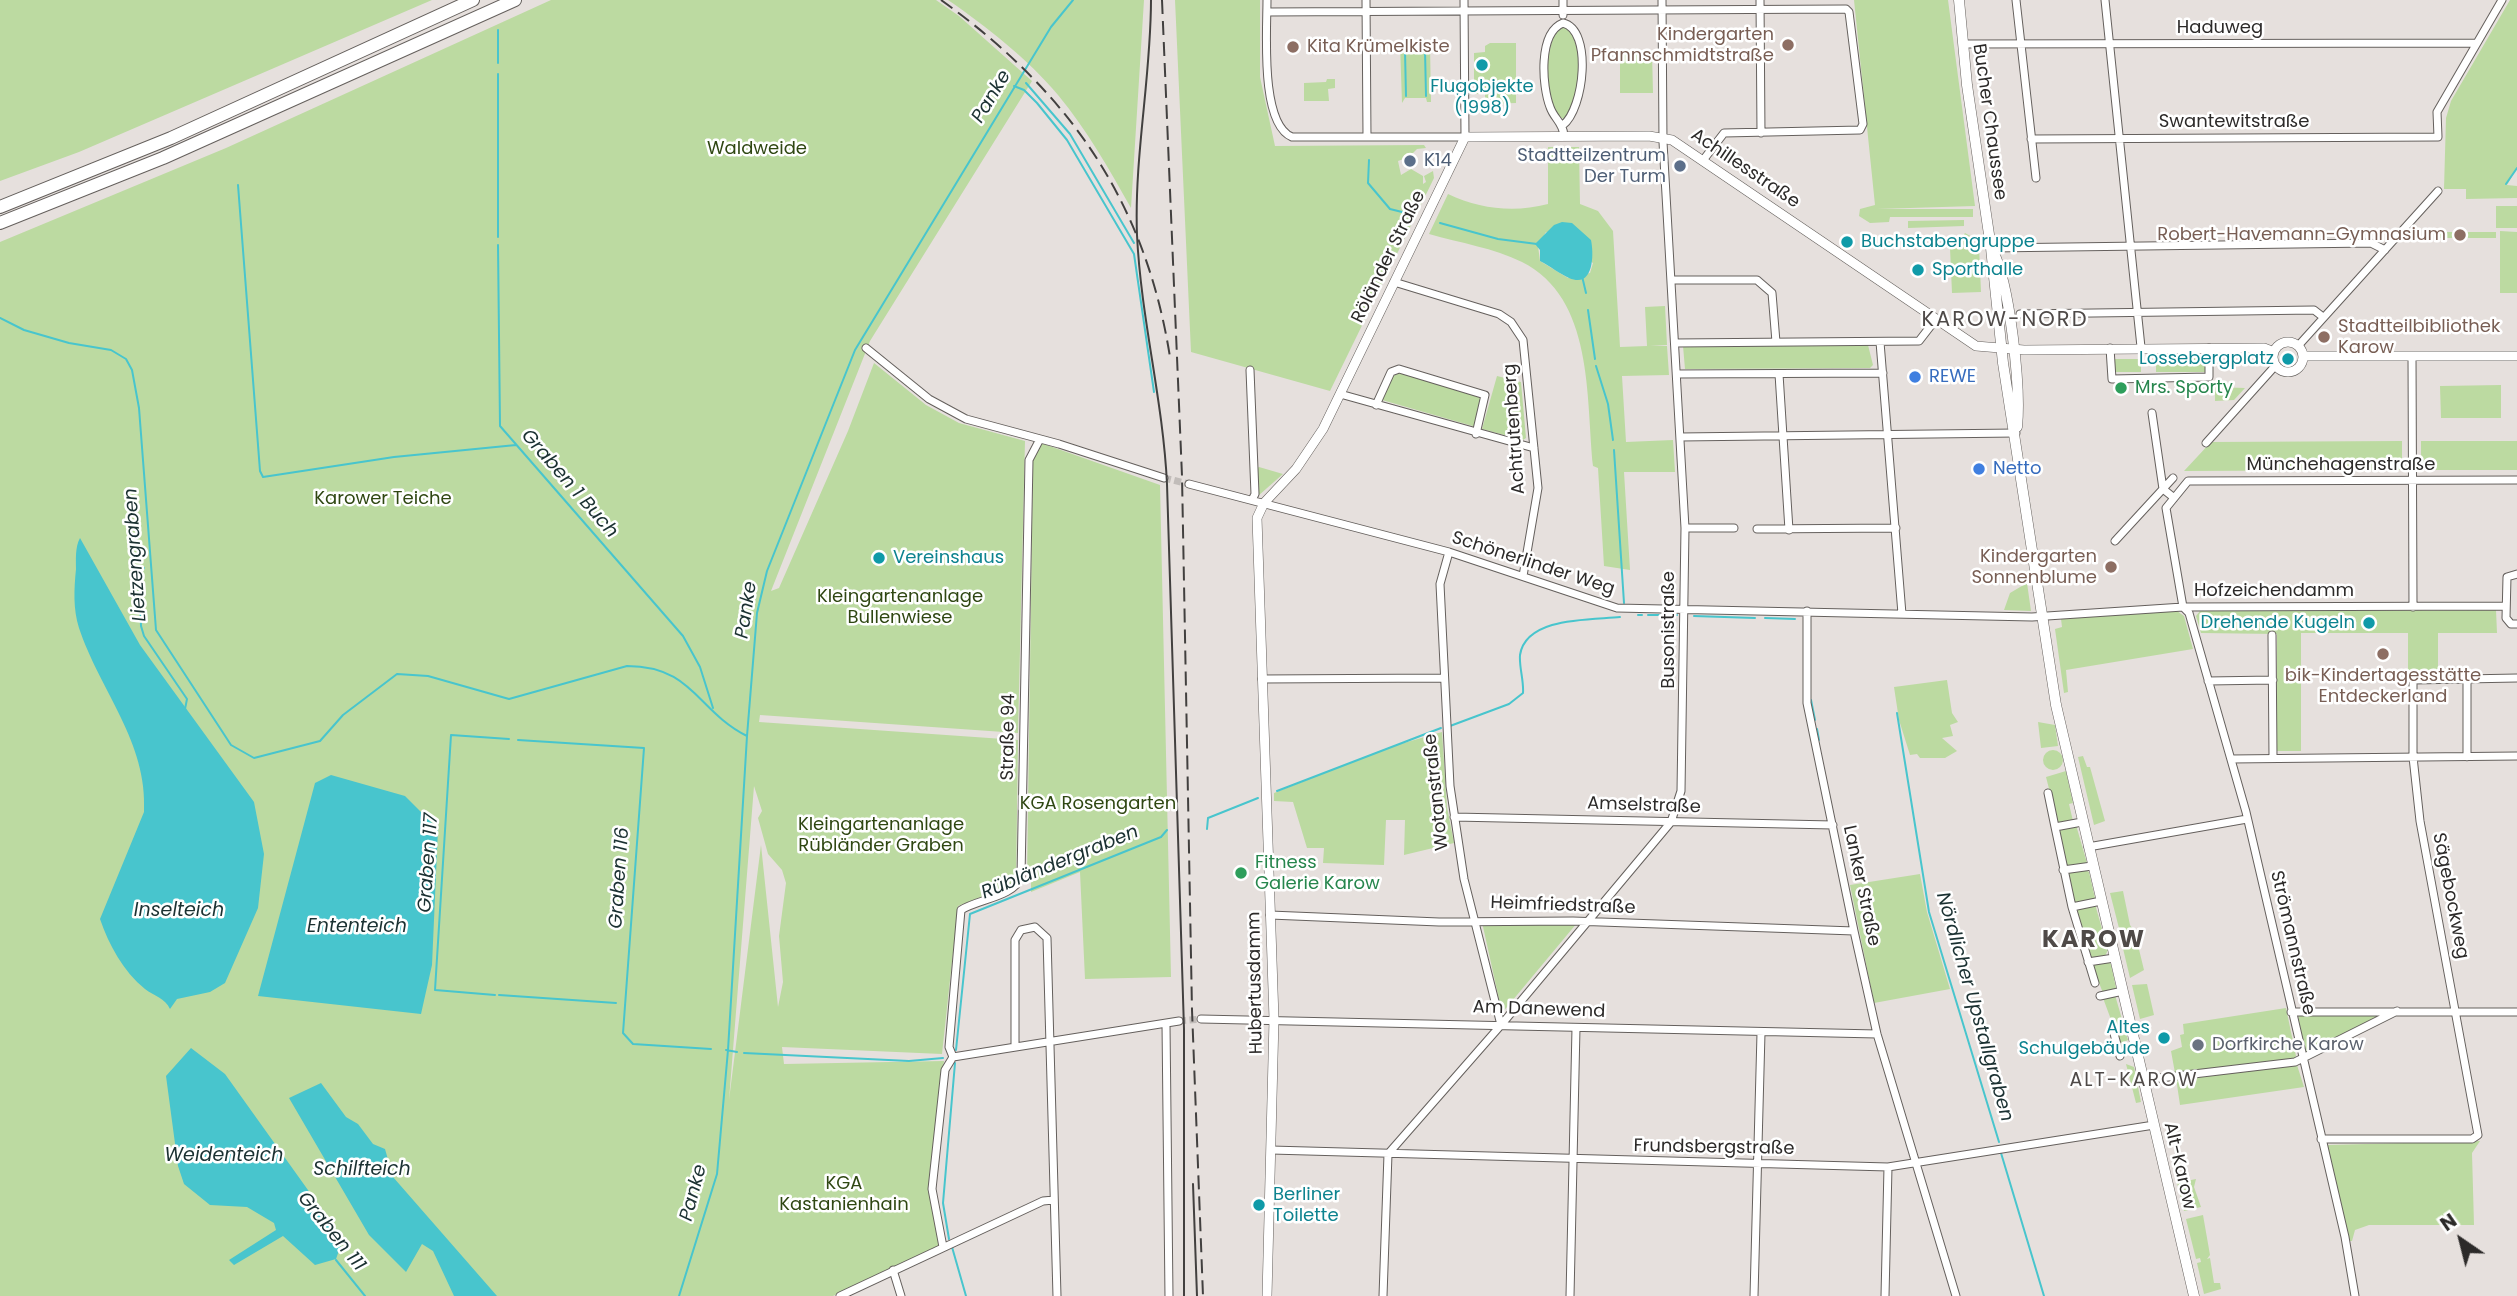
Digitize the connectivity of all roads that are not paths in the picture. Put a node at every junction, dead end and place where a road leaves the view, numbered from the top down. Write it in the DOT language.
graph roads {
  1 [pos="474,0"];
  2 [pos="515,0"];
  3 [pos="1267,0"];
  4 [pos="1366,0"];
  5 [pos="1464,0"];
  6 [pos="1563,0"];
  7 [pos="1662,0"];
  8 [pos="1760,0"];
  9 [pos="1959,0"];
  10 [pos="2016,0"];
  11 [pos="2105,0"];
  12 [pos="2502,0"];
  13 [pos="1760,10"];
  14 [pos="1563,11"];
  15 [pos="1662,11"];
  16 [pos="1267,12"];
  17 [pos="1366,12"];
  18 [pos="1464,12"];
  19 [pos="1563,23"];
  20 [pos="2477,43"];
  21 [pos="1963,44"];
  22 [pos="2020,44"];
  23 [pos="2110,44"];
  24 [pos="1563,125"];
  25 [pos="1761,133"];
  26 [pos="1367,136"];
  27 [pos="1563,136"];
  28 [pos="1465,137"];
  29 [pos="1663,137"];
  30 [pos="2118,138"];
  31 [pos="2031,139"];
  32 [pos="1704,159"];
  33 [pos="2036,178"];
  34 [pos="2438,191"];
  35 [pos="0,207"];
  36 [pos="0,223"];
  37 [pos="2130,245"];
  38 [pos="1991,248"];
  39 [pos="2385,250"];
  40 [pos="1671,280"];
  41 [pos="1394,282"];
  42 [pos="2137,311"];
  43 [pos="2021,314"];
  44 [pos="2323,317"];
  45 [pos="1936,319"];
  46 [pos="1776,342"];
  47 [pos="1880,342"];
  48 [pos="1675,343"];
  49 [pos="2298,346"];
  50 [pos="2141,347"];
  51 [pos="866,348"];
  52 [pos="2109,348"];
  53 [pos="2209,348"];
  54 [pos="2007,350"];
  55 [pos="2274,352"];
  56 [pos="2303,356"];
  57 [pos="2412,356"];
  58 [pos="2517,356"];
  59 [pos="2276,365"];
  60 [pos="1250,370"];
  61 [pos="1883,373"];
  62 [pos="1677,374"];
  63 [pos="1779,374"];
  64 [pos="1340,394"];
  65 [pos="1376,405"];
  66 [pos="2151,413"];
  67 [pos="2016,432"];
  68 [pos="1476,434"];
  69 [pos="1784,436"];
  70 [pos="1887,436"];
  71 [pos="1680,438"];
  72 [pos="1040,439"];
  73 [pos="2206,443"];
  74 [pos="1534,448"];
  75 [pos="1164,478"];
  76 [pos="2173,478"];
  77 [pos="2412,480"];
  78 [pos="2517,480"];
  79 [pos="1189,484"];
  80 [pos="2163,489"];
  81 [pos="2173,497"];
  82 [pos="1252,500"];
  83 [pos="1264,503"];
  84 [pos="1685,528"];
  85 [pos="1734,528"];
  86 [pos="1896,528"];
  87 [pos="1757,529"];
  88 [pos="1790,530"];
  89 [pos="2115,541"];
  90 [pos="1449,552"];
  91 [pos="2517,574"];
  92 [pos="1523,576"];
  93 [pos="2506,606"];
  94 [pos="2183,607"];
  95 [pos="2413,607"];
  96 [pos="1686,609"];
  97 [pos="1807,611"];
  98 [pos="1902,614"];
  99 [pos="2043,616"];
  100 [pos="2517,624"];
  101 [pos="2272,635"];
  102 [pos="1443,678"];
  103 [pos="2517,678"];
  104 [pos="1262,679"];
  105 [pos="2467,679"];
  106 [pos="2273,680"];
  107 [pos="2208,681"];
  108 [pos="2517,756"];
  109 [pos="2273,757"];
  110 [pos="2413,757"];
  111 [pos="2467,757"];
  112 [pos="2231,759"];
  113 [pos="2048,793"];
  114 [pos="1454,817"];
  115 [pos="2248,819"];
  116 [pos="1671,822"];
  117 [pos="2082,822"];
  118 [pos="1833,825"];
  119 [pos="2055,827"];
  120 [pos="2088,847"];
  121 [pos="2092,866"];
  122 [pos="2063,870"];
  123 [pos="2101,901"];
  124 [pos="2072,907"];
  125 [pos="1270,915"];
  126 [pos="1474,920"];
  127 [pos="1588,922"];
  128 [pos="1854,931"];
  129 [pos="2114,958"];
  130 [pos="2088,961"];
  131 [pos="2095,983"];
  132 [pos="2123,992"];
  133 [pos="2099,996"];
  134 [pos="2397,1011"];
  135 [pos="2291,1012"];
  136 [pos="2454,1012"];
  137 [pos="2517,1012"];
  138 [pos="1200,1018"];
  139 [pos="1274,1018"];
  140 [pos="1179,1021"];
  141 [pos="1166,1024"];
  142 [pos="1501,1025"];
  143 [pos="2112,1026"];
  144 [pos="1576,1028"];
  145 [pos="1761,1033"];
  146 [pos="1877,1034"];
  147 [pos="1048,1042"];
  148 [pos="2135,1042"];
  149 [pos="1015,1047"];
  150 [pos="2117,1047"];
  151 [pos="2120,1056"];
  152 [pos="953,1057"];
  153 [pos="2303,1059"];
  154 [pos="2143,1080"];
  155 [pos="2154,1125"];
  156 [pos="2321,1139"];
  157 [pos="1270,1150"];
  158 [pos="1388,1154"];
  159 [pos="1573,1160"];
  160 [pos="1916,1162"];
  161 [pos="1757,1165"];
  162 [pos="1888,1167"];
  163 [pos="1054,1200"];
  164 [pos="943,1247"];
  165 [pos="893,1270"];
  166 [pos="839,1296"];
  167 [pos="901,1296"];
  168 [pos="1057,1296"];
  169 [pos="1169,1296"];
  170 [pos="1267,1296"];
  171 [pos="1383,1296"];
  172 [pos="1570,1296"];
  173 [pos="1754,1296"];
  174 [pos="1885,1296"];
  175 [pos="1956,1296"];
  176 [pos="2194,1296"];
  177 [pos="2355,1296"];
  1 -- 35 [label="highway"];
  2 -- 36 [label="highway"];
  3 -- 16 [label="street"];
  4 -- 17 [label="street"];
  5 -- 18 [label="street, Röländer Straße"];
  6 -- 14 [label="street"];
  7 -- 15 [label="street, Busonistraße"];
  8 -- 13 [label="street"];
  9 -- 21 [label="main road, Bucher Chaussee"];
  10 -- 22 [label="street"];
  11 -- 23 [label="street"];
  12 -- 20 [label="street"];
  13 -- 15 [label="street"];
  13 -- 25 [label="street"];
  13 -- 25 [label="street"];
  14 -- 15 [label="street"];
  14 -- 18 [label="street"];
  14 -- 19 [label="street"];
  15 -- 29 [label="street, Busonistraße"];
  16 -- 17 [label="street"];
  16 -- 26 [label="street, Achillesstraße"];
  17 -- 18 [label="street"];
  17 -- 26 [label="street"];
  18 -- 28 [label="street, Röländer Straße"];
  19 -- 24 [label="street"];
  19 -- 24 [label="street"];
  20 -- 23 [label="street, Haduweg"];
  20 -- 30 [label="street, Swantewitstraße"];
  21 -- 22 [label="street, Haduweg"];
  21 -- 38 [label="main road, Bucher Chaussee"];
  22 -- 23 [label="street, Haduweg"];
  22 -- 31 [label="street"];
  23 -- 30 [label="street"];
  24 -- 27 [label="street"];
  25 -- 32 [label="street"];
  26 -- 28 [label="street, Achillesstraße"];
  27 -- 28 [label="street, Achillesstraße"];
  27 -- 29 [label="street, Achillesstraße"];
  28 -- 41 [label="street, Röländer Straße"];
  29 -- 32 [label="street, Achillesstraße"];
  29 -- 40 [label="street, Busonistraße"];
  30 -- 31 [label="street, Swantewitstraße"];
  30 -- 37 [label="street"];
  31 -- 33 [label="street"];
  32 -- 45 [label="street, Achillesstraße"];
  34 -- 39 [label="street"];
  37 -- 38 [label="street"];
  37 -- 39 [label="street"];
  37 -- 42 [label="street"];
  38 -- 54 [label="main road, Bucher Chaussee"];
  39 -- 44 [label="street"];
  40 -- 46 [label="street"];
  40 -- 48 [label="street, Busonistraße"];
  41 -- 64 [label="street, Röländer Straße"];
  41 -- 74 [label="street, Achtrutenberg"];
  42 -- 43 [label="street"];
  42 -- 44 [label="street"];
  42 -- 50 [label="street"];
  44 -- 49 [label="street"];
  45 -- 47 [label="street"];
  45 -- 54 [label="street, Achillesstraße"];
  46 -- 47 [label="street"];
  46 -- 48 [label="street"];
  47 -- 61 [label="street"];
  48 -- 62 [label="street, Busonistraße"];
  49 -- 55 [label="street"];
  49 -- 56 [label="street"];
  50 -- 52 [label="street, Achillesstraße"];
  50 -- 53 [label="street, Achillesstraße"];
  51 -- 72 [label="street"];
  52 -- 53 [label="street"];
  52 -- 54 [label="street, Achillesstraße"];
  53 -- 55 [label="street, Achillesstraße"];
  54 -- 67 [label="main road, Bucher Chaussee"];
  55 -- 59 [label="street"];
  56 -- 57 [label="street"];
  56 -- 59 [label="street"];
  57 -- 58 [label="street"];
  57 -- 77 [label="street"];
  59 -- 73 [label="street"];
  60 -- 82 [label="street"];
  61 -- 63 [label="street"];
  61 -- 70 [label="street"];
  62 -- 63 [label="street"];
  62 -- 71 [label="street, Busonistraße"];
  63 -- 69 [label="street"];
  64 -- 65 [label="street"];
  64 -- 83 [label="street, Röländer Straße"];
  65 -- 68 [label="street"];
  65 -- 68 [label="street"];
  66 -- 80 [label="street"];
  67 -- 70 [label="street"];
  67 -- 99 [label="main road, Bucher Chaussee"];
  68 -- 74 [label="street"];
  69 -- 70 [label="street"];
  69 -- 71 [label="street"];
  69 -- 88 [label="street"];
  70 -- 86 [label="street"];
  71 -- 84 [label="street, Busonistraße"];
  72 -- 75 [label="street"];
  72 -- 152 [label="street, Straße 94"];
  74 -- 92 [label="street, Achtrutenberg"];
  76 -- 80 [label="street"];
  77 -- 78 [label="street, Münchehagenstraße"];
  77 -- 81 [label="street, Münchehagenstraße"];
  77 -- 95 [label="street"];
  79 -- 82 [label="street, Schönerlinder Weg"];
  80 -- 81 [label="street"];
  80 -- 89 [label="street"];
  81 -- 94 [label="street, Strömannstraße"];
  82 -- 83 [label="street, Schönerlinder Weg"];
  83 -- 90 [label="street, Schönerlinder Weg"];
  83 -- 104 [label="street, Hubertusdamm"];
  84 -- 85 [label="street"];
  84 -- 96 [label="street, Busonistraße"];
  86 -- 88 [label="street"];
  86 -- 98 [label="street"];
  87 -- 88 [label="street"];
  90 -- 92 [label="street, Schönerlinder Weg"];
  90 -- 102 [label="street, Wotanstraße"];
  91 -- 93 [label="street"];
  92 -- 96 [label="street, Schönerlinder Weg"];
  93 -- 95 [label="street, Hofzeichendamm"];
  93 -- 100 [label="street"];
  94 -- 95 [label="street, Hofzeichendamm"];
  94 -- 99 [label="street, Hofzeichendamm"];
  94 -- 107 [label="street, Strömannstraße"];
  96 -- 97 [label="street, Schönerlinder Weg"];
  96 -- 116 [label="street, Busonistraße"];
  97 -- 98 [label="street, Schönerlinder Weg"];
  97 -- 118 [label="street, Lanker Straße"];
  98 -- 99 [label="street, Schönerlinder Weg"];
  99 -- 117 [label="main road, Alt-Karow"];
  101 -- 106 [label="street"];
  102 -- 104 [label="street"];
  102 -- 114 [label="street, Wotanstraße"];
  103 -- 105 [label="street"];
  104 -- 125 [label="street, Hubertusdamm"];
  105 -- 110 [label="street, Sägebockweg"];
  105 -- 111 [label="street"];
  106 -- 107 [label="street"];
  106 -- 109 [label="street"];
  107 -- 112 [label="street, Strömannstraße"];
  108 -- 111 [label="street"];
  109 -- 110 [label="street"];
  109 -- 112 [label="street"];
  110 -- 111 [label="street"];
  110 -- 136 [label="street, Sägebockweg"];
  112 -- 115 [label="street, Strömannstraße"];
  113 -- 119 [label="street"];
  114 -- 116 [label="street, Amselstraße"];
  114 -- 126 [label="street, Wotanstraße"];
  115 -- 120 [label="street"];
  115 -- 135 [label="street, Strömannstraße"];
  116 -- 118 [label="street, Amselstraße"];
  116 -- 127 [label="street, Busonistraße"];
  117 -- 119 [label="street"];
  117 -- 120 [label="main road, Alt-Karow"];
  118 -- 128 [label="street, Lanker Straße"];
  119 -- 122 [label="street"];
  120 -- 121 [label="main road, Alt-Karow"];
  121 -- 122 [label="street"];
  121 -- 123 [label="main road, Alt-Karow"];
  122 -- 124 [label="street"];
  123 -- 124 [label="street"];
  123 -- 129 [label="main road, Alt-Karow"];
  124 -- 130 [label="street"];
  125 -- 126 [label="street, Heimfriedstraße"];
  125 -- 139 [label="street, Hubertusdamm"];
  126 -- 127 [label="street, Heimfriedstraße"];
  126 -- 142 [label="street, Wotanstraße"];
  127 -- 128 [label="street, Heimfriedstraße"];
  127 -- 142 [label="street, Busonistraße"];
  128 -- 146 [label="street, Lanker Straße"];
  129 -- 130 [label="street"];
  129 -- 132 [label="main road, Alt-Karow"];
  130 -- 131 [label="street"];
  132 -- 133 [label="street"];
  132 -- 148 [label="main road, Alt-Karow"];
  134 -- 135 [label="street"];
  134 -- 136 [label="street"];
  134 -- 153 [label="street"];
  135 -- 153 [label="street, Strömannstraße"];
  136 -- 137 [label="street"];
  136 -- 156 [label="street, Sägebockweg"];
  138 -- 139 [label="street, Am Danewend"];
  139 -- 142 [label="street, Am Danewend"];
  139 -- 157 [label="street, Hubertusdamm"];
  140 -- 141 [label="street"];
  141 -- 147 [label="street"];
  141 -- 169 [label="street"];
  142 -- 144 [label="street, Am Danewend"];
  142 -- 158 [label="street, Busonistraße"];
  143 -- 150 [label="street"];
  144 -- 145 [label="street, Am Danewend"];
  144 -- 159 [label="street"];
  145 -- 146 [label="street, Am Danewend"];
  145 -- 161 [label="street"];
  146 -- 160 [label="street, Lanker Straße"];
  147 -- 149 [label="street"];
  147 -- 149 [label="street"];
  147 -- 163 [label="street"];
  148 -- 150 [label="street"];
  148 -- 154 [label="main road, Alt-Karow"];
  149 -- 152 [label="street"];
  150 -- 151 [label="street"];
  152 -- 164 [label="street, Straße 94"];
  153 -- 154 [label="street"];
  153 -- 156 [label="street, Strömannstraße"];
  154 -- 155 [label="main road, Alt-Karow"];
  155 -- 160 [label="street, Frundsbergstraße"];
  155 -- 176 [label="main road, Alt-Karow"];
  156 -- 177 [label="street, Strömannstraße"];
  157 -- 158 [label="street, Frundsbergstraße"];
  157 -- 170 [label="street, Hubertusdamm"];
  158 -- 159 [label="street, Frundsbergstraße"];
  158 -- 171 [label="street"];
  159 -- 161 [label="street, Frundsbergstraße"];
  159 -- 172 [label="street"];
  160 -- 162 [label="street, Frundsbergstraße"];
  160 -- 175 [label="street, Lanker Straße"];
  161 -- 162 [label="street, Frundsbergstraße"];
  161 -- 173 [label="street"];
  162 -- 174 [label="street"];
  163 -- 164 [label="street"];
  163 -- 168 [label="street"];
  164 -- 165 [label="street"];
  165 -- 166 [label="street"];
  165 -- 167 [label="street"];
}
